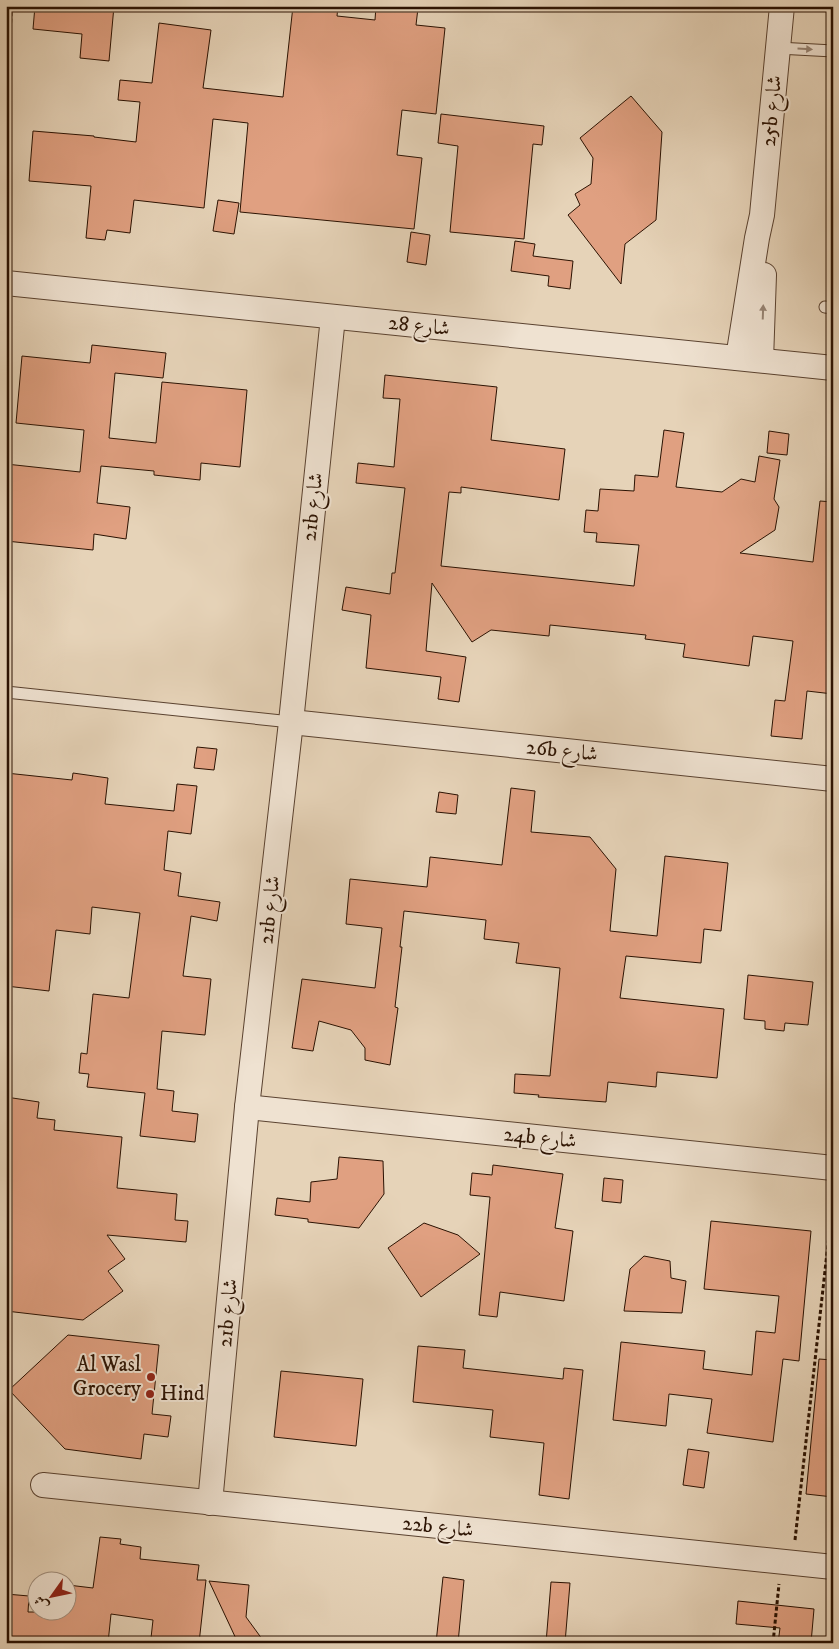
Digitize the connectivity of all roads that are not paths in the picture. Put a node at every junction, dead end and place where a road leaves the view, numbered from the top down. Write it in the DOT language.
graph roads {
  1 [pos="782,6"];
  2 [pos="778,48"];
  3 [pos="833,50"];
  4 [pos="762,215"];
  5 [pos="6,283"];
  6 [pos="332,317"];
  7 [pos="738,358"];
  8 [pos="761,360"];
  9 [pos="833,368"];
  10 [pos="6,692"];
  11 [pos="291,722"];
  12 [pos="833,779"];
  13 [pos="247,1107"];
  14 [pos="833,1168"];
  15 [pos="43,1485"];
  16 [pos="210,1503"];
  17 [pos="833,1567"];
  1 -- 2 [label="street, 25b شارع"];
  2 -- 3 [label="lane, one-way"];
  2 -- 4 [label="street, 25b شارع"];
  4 -- 7 [label="street, 25b شارع"];
  8 -- 4 [label="street, 25b شارع, one-way"];
  5 -- 6 [label="street, شارع 28"];
  6 -- 7 [label="street, شارع 28"];
  6 -- 11 [label="street, 21b شارع"];
  7 -- 8 [label="street, شارع 28"];
  8 -- 9 [label="street, شارع 28"];
  10 -- 11 [label="lane"];
  11 -- 12 [label="street, 26b شارع"];
  11 -- 13 [label="street, 21b شارع"];
  13 -- 14 [label="street, 24b شارع"];
  13 -- 16 [label="street, 21b شارع"];
  15 -- 16 [label="street, 22b شارع"];
  16 -- 17 [label="street, 22b شارع"];
}
